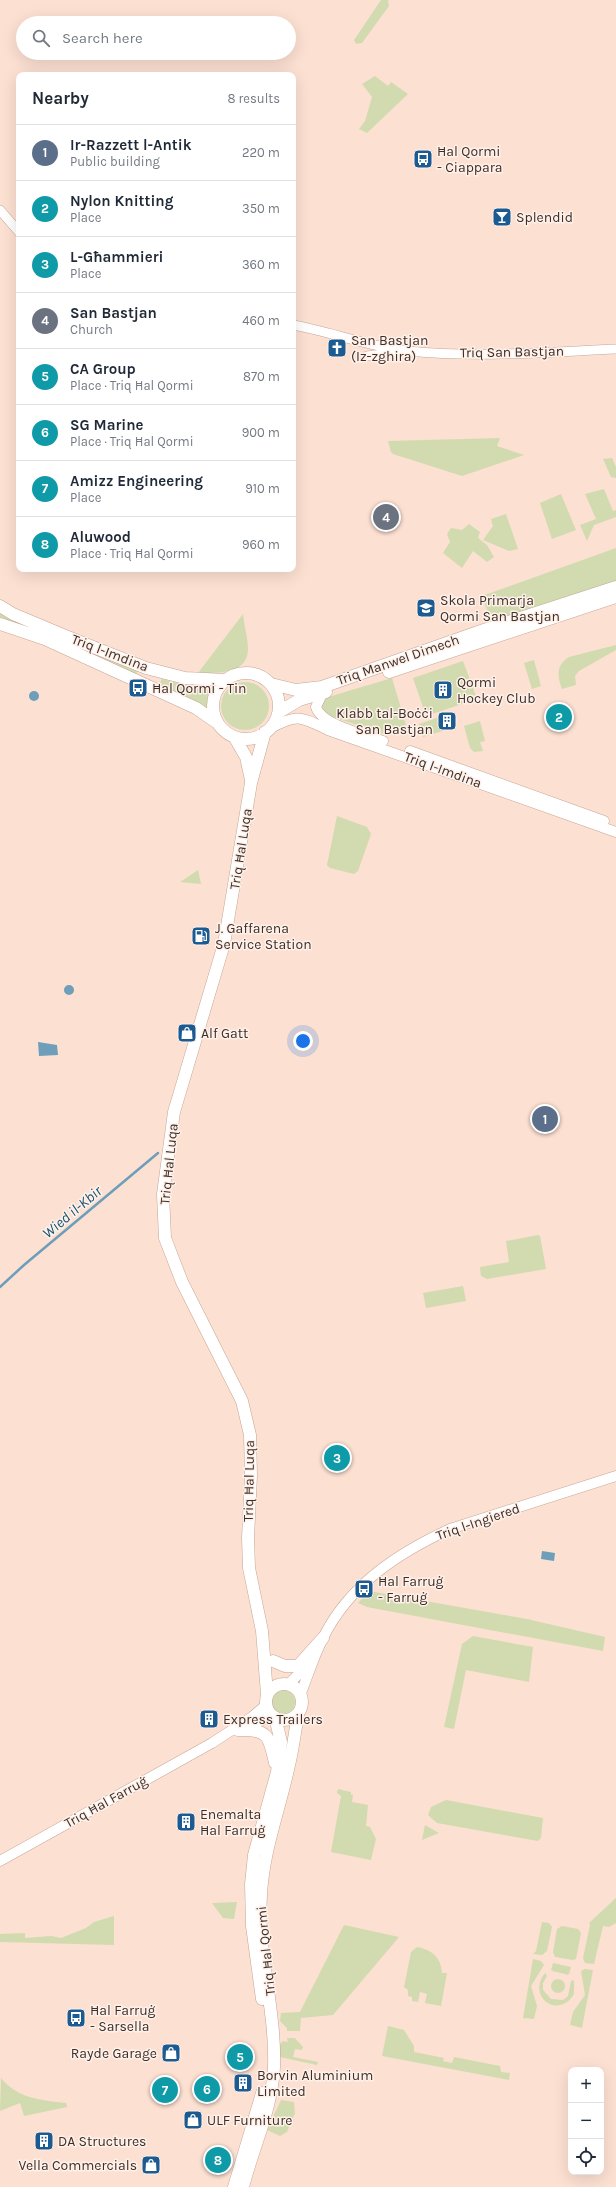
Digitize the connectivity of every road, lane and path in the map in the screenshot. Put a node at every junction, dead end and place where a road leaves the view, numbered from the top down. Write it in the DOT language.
graph roads {
  1 [pos="0,210"];
  2 [pos="16,229"];
  3 [pos="296,326"];
  4 [pos="362,343"];
  5 [pos="616,349"];
  6 [pos="408,351"];
  7 [pos="389,353"];
  8 [pos="367,356"];
  9 [pos="616,587"];
  10 [pos="616,597"];
  11 [pos="0,606"];
  12 [pos="0,624"];
  13 [pos="225,680"];
  14 [pos="271,684"];
  15 [pos="322,694"];
  16 [pos="279,712"];
  17 [pos="216,722"];
  18 [pos="268,730"];
  19 [pos="235,738"];
  20 [pos="251,783"];
  21 [pos="616,825"];
  22 [pos="616,832"];
  23 [pos="616,1476"];
  24 [pos="262,1632"];
  25 [pos="323,1638"];
  26 [pos="316,1655"];
  27 [pos="273,1661"];
  28 [pos="286,1684"];
  29 [pos="301,1693"];
  30 [pos="270,1708"];
  31 [pos="298,1715"];
  32 [pos="238,1730"];
  33 [pos="212,1742"];
  34 [pos="277,1772"];
  35 [pos="0,1861"];
  36 [pos="234,2187"];
  37 [pos="243,2187"];
  1 -- 2 [label="street"];
  3 -- 4 [label="street, Triq San Bastjan"];
  4 -- 6 [label="street, Triq San Bastjan"];
  4 -- 7 [label="street, Triq San Bastjan"];
  5 -- 6 [label="street, Triq San Bastjan"];
  6 -- 7 [label="street, Triq San Bastjan"];
  7 -- 8 [label="street, Triq San Bastjan"];
  9 -- 14 [label="highway, Triq Manwel Dimech"];
  10 -- 15 [label="highway, Triq Manwel Dimech"];
  11 -- 13 [label="highway, Triq l-Imdina"];
  12 -- 17 [label="highway"];
  13 -- 14 [label="highway"];
  13 -- 17 [label="highway"];
  14 -- 16 [label="highway"];
  15 -- 16 [label="highway, Triq Manwel Dimech"];
  15 -- 21 [label="main road, Triq l-Imdina"];
  16 -- 18 [label="highway"];
  17 -- 19 [label="highway"];
  18 -- 19 [label="highway"];
  18 -- 20 [label="highway, Triq Ħal Luqa"];
  18 -- 22 [label="main road, Triq l-Imdina"];
  19 -- 20 [label="highway, Triq Ħal Luqa"];
  20 -- 24 [label="highway, Triq Ħal Luqa"];
  23 -- 25 [label="main road, Triq l-Ingiered"];
  24 -- 27 [label="highway, Triq Ħal Luqa"];
  24 -- 30 [label="highway, Triq Ħal Luqa"];
  25 -- 26 [label="main road, Triq l-Ingiered"];
  25 -- 27 [label="highway"];
  26 -- 28 [label="main road, Triq l-Ingiered"];
  26 -- 29 [label="main road, Triq l-Ingiered"];
  27 -- 28 [label="highway, Triq Ħal Luqa"];
  28 -- 29 [label="highway"];
  28 -- 30 [label="highway"];
  29 -- 31 [label="highway"];
  30 -- 31 [label="highway"];
  30 -- 32 [label="main road, Triq Ħal Farruġ"];
  30 -- 33 [label="main road, Triq Ħal Farruġ"];
  30 -- 34 [label="highway, Triq Ħal Qormi"];
  31 -- 37 [label="highway, Triq Ħal Qormi"];
  32 -- 33 [label="main road, Triq Ħal Farruġ"];
  32 -- 34 [label="highway"];
  33 -- 35 [label="main road, Triq Ħal Farruġ"];
  34 -- 36 [label="highway, Triq Ħal Qormi"];
}
